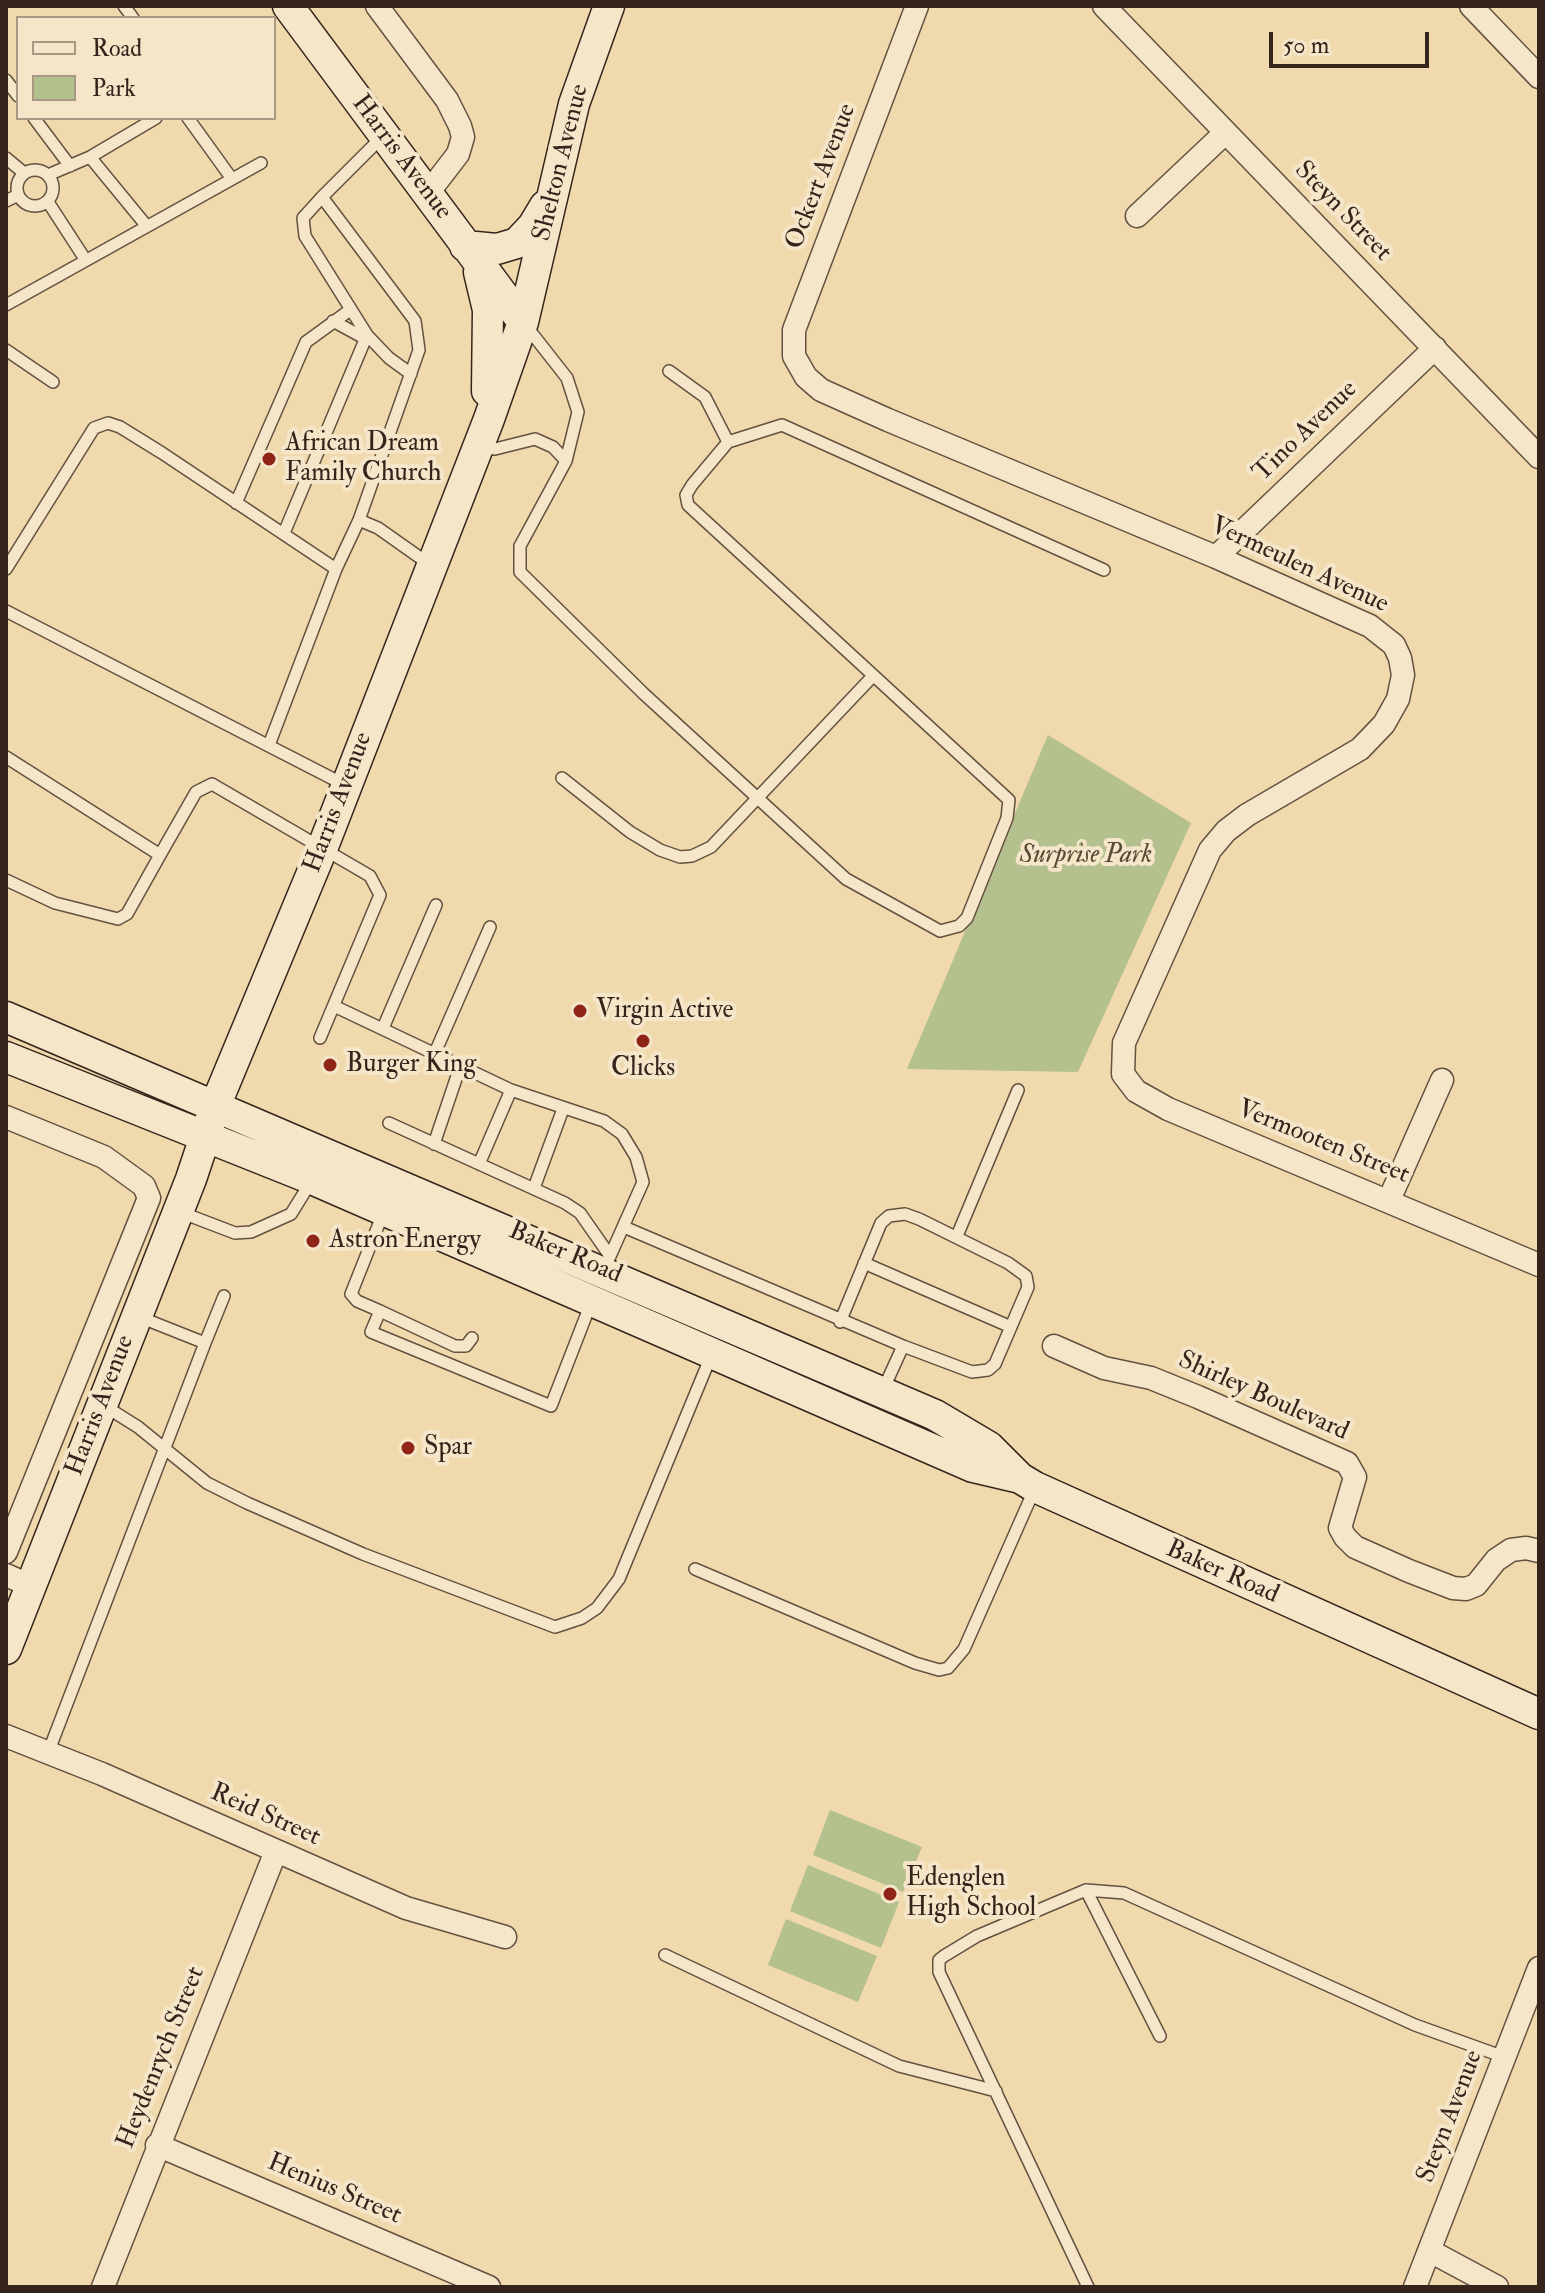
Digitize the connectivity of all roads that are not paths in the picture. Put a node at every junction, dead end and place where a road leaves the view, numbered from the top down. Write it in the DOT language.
graph roads {
  1 [pos="288,6"];
  2 [pos="377,6"];
  3 [pos="609,6"];
  4 [pos="917,6"];
  5 [pos="1104,6"];
  6 [pos="1471,6"];
  7 [pos="1539,77"];
  8 [pos="36,120"];
  9 [pos="153,120"];
  10 [pos="189,120"];
  11 [pos="1225,133"];
  12 [pos="384,135"];
  13 [pos="90,157"];
  14 [pos="6,158"];
  15 [pos="261,163"];
  16 [pos="70,166"];
  17 [pos="24,173"];
  18 [pos="48,175"];
  19 [pos="232,179"];
  20 [pos="428,193"];
  21 [pos="552,194"];
  22 [pos="18,195"];
  23 [pos="322,197"];
  24 [pos="6,201"];
  25 [pos="48,202"];
  26 [pos="1137,216"];
  27 [pos="145,224"];
  28 [pos="466,247"];
  29 [pos="85,259"];
  30 [pos="6,305"];
  31 [pos="350,310"];
  32 [pos="333,321"];
  33 [pos="523,322"];
  34 [pos="366,337"];
  35 [pos="1435,348"];
  36 [pos="6,350"];
  37 [pos="800,369"];
  38 [pos="669,371"];
  39 [pos="411,374"];
  40 [pos="53,382"];
  41 [pos="489,419"];
  42 [pos="728,442"];
  43 [pos="478,448"];
  44 [pos="1539,457"];
  45 [pos="566,461"];
  46 [pos="236,503"];
  47 [pos="359,520"];
  48 [pos="284,533"];
  49 [pos="1216,557"];
  50 [pos="432,567"];
  51 [pos="6,569"];
  52 [pos="336,569"];
  53 [pos="1104,570"];
  54 [pos="6,611"];
  55 [pos="872,677"];
  56 [pos="269,745"];
  57 [pos="6,757"];
  58 [pos="562,778"];
  59 [pos="346,786"];
  60 [pos="758,799"];
  61 [pos="322,849"];
  62 [pos="160,855"];
  63 [pos="6,880"];
  64 [pos="436,905"];
  65 [pos="490,927"];
  66 [pos="334,1006"];
  67 [pos="6,1017"];
  68 [pos="383,1028"];
  69 [pos="320,1038"];
  70 [pos="1124,1043"];
  71 [pos="434,1055"];
  72 [pos="6,1057"];
  73 [pos="460,1067"];
  74 [pos="1442,1080"];
  75 [pos="511,1090"];
  76 [pos="1018,1090"];
  77 [pos="216,1104"];
  78 [pos="563,1109"];
  79 [pos="6,1117"];
  80 [pos="389,1123"];
  81 [pos="206,1135"];
  82 [pos="434,1144"];
  83 [pos="479,1164"];
  84 [pos="312,1179"];
  85 [pos="534,1188"];
  86 [pos="1389,1200"];
  87 [pos="384,1210"];
  88 [pos="178,1211"];
  89 [pos="624,1227"];
  90 [pos="957,1236"];
  91 [pos="864,1263"];
  92 [pos="607,1264"];
  93 [pos="1539,1265"];
  94 [pos="224,1296"];
  95 [pos="592,1300"];
  96 [pos="380,1311"];
  97 [pos="137,1316"];
  98 [pos="840,1322"];
  99 [pos="1011,1327"];
  100 [pos="472,1338"];
  101 [pos="205,1343"];
  102 [pos="903,1346"];
  103 [pos="1054,1346"];
  104 [pos="713,1352"];
  105 [pos="883,1391"];
  106 [pos="102,1404"];
  107 [pos="871,1421"];
  108 [pos="164,1447"];
  109 [pos="1028,1483"];
  110 [pos="1539,1551"];
  111 [pos="6,1552"];
  112 [pos="695,1569"];
  113 [pos="18,1580"];
  114 [pos="6,1649"];
  115 [pos="1538,1697"];
  116 [pos="6,1736"];
  117 [pos="48,1753"];
  118 [pos="276,1851"];
  119 [pos="1086,1890"];
  120 [pos="505,1937"];
  121 [pos="665,1955"];
  122 [pos="1539,1968"];
  123 [pos="1530,2014"];
  124 [pos="1160,2036"];
  125 [pos="1504,2057"];
  126 [pos="996,2091"];
  127 [pos="157,2145"];
  128 [pos="1430,2251"];
  129 [pos="103,2287"];
  130 [pos="489,2287"];
  131 [pos="1088,2287"];
  132 [pos="1415,2287"];
  133 [pos="1497,2287"];
  1 -- 12 [label="main road, Harris Avenue"];
  2 -- 20 [label="street"];
  3 -- 21 [label="main road, Shelton Avenue"];
  4 -- 37 [label="street, Ockert Avenue"];
  5 -- 11 [label="street, Steyn Street"];
  6 -- 7 [label="street"];
  8 -- 16 [label="lane"];
  9 -- 13 [label="lane"];
  10 -- 19 [label="lane"];
  11 -- 26 [label="street"];
  11 -- 35 [label="street, Steyn Street"];
  12 -- 20 [label="main road, Harris Avenue"];
  12 -- 23 [label="lane"];
  13 -- 16 [label="lane"];
  13 -- 27 [label="lane"];
  14 -- 17 [label="lane"];
  15 -- 19 [label="lane"];
  16 -- 18 [label="lane"];
  17 -- 18 [label="lane"];
  17 -- 22 [label="lane"];
  18 -- 25 [label="lane"];
  19 -- 27 [label="lane"];
  20 -- 28 [label="main road, Harris Avenue"];
  21 -- 28 [label="main road"];
  21 -- 33 [label="main road, Shelton Avenue"];
  22 -- 24 [label="lane"];
  22 -- 25 [label="lane"];
  23 -- 31 [label="lane"];
  23 -- 39 [label="lane"];
  25 -- 29 [label="lane"];
  27 -- 29 [label="lane"];
  28 -- 33 [label="main road, Harris Avenue"];
  28 -- 41 [label="main road"];
  29 -- 30 [label="lane"];
  31 -- 32 [label="lane"];
  31 -- 34 [label="lane"];
  32 -- 34 [label="lane"];
  32 -- 46 [label="lane"];
  33 -- 41 [label="main road, Harris Avenue"];
  33 -- 45 [label="lane"];
  34 -- 39 [label="lane"];
  34 -- 48 [label="lane"];
  35 -- 44 [label="street, Steyn Street"];
  35 -- 49 [label="street, Tino Avenue"];
  36 -- 40 [label="lane"];
  37 -- 49 [label="street, Vermeulen Avenue"];
  38 -- 42 [label="lane"];
  39 -- 47 [label="lane"];
  41 -- 43 [label="main road, Harris Avenue"];
  42 -- 53 [label="lane"];
  42 -- 55 [label="lane"];
  43 -- 45 [label="lane"];
  43 -- 50 [label="main road, Harris Avenue"];
  45 -- 60 [label="lane"];
  46 -- 48 [label="lane"];
  46 -- 51 [label="lane"];
  47 -- 50 [label="lane"];
  47 -- 52 [label="lane"];
  48 -- 52 [label="lane"];
  49 -- 70 [label="street, Vermeulen Avenue"];
  50 -- 59 [label="main road, Harris Avenue"];
  52 -- 56 [label="lane"];
  54 -- 56 [label="lane"];
  55 -- 60 [label="lane"];
  55 -- 60 [label="lane"];
  56 -- 59 [label="lane"];
  57 -- 62 [label="lane"];
  58 -- 60 [label="lane"];
  59 -- 61 [label="main road, Harris Avenue"];
  61 -- 62 [label="lane"];
  61 -- 66 [label="lane"];
  61 -- 77 [label="main road, Harris Avenue"];
  62 -- 63 [label="lane"];
  64 -- 68 [label="lane"];
  65 -- 71 [label="lane"];
  66 -- 68 [label="lane"];
  66 -- 69 [label="lane"];
  67 -- 77 [label="main road, Baker Road"];
  68 -- 71 [label="lane"];
  70 -- 86 [label="street, Vermooten Street"];
  71 -- 73 [label="lane"];
  72 -- 81 [label="main road, Baker Road"];
  73 -- 75 [label="lane"];
  73 -- 82 [label="lane"];
  74 -- 86 [label="street"];
  75 -- 78 [label="lane"];
  75 -- 83 [label="lane"];
  76 -- 90 [label="lane"];
  77 -- 81 [label="main road, Harris Avenue"];
  77 -- 92 [label="main road, Baker Road"];
  78 -- 85 [label="lane"];
  78 -- 89 [label="lane"];
  79 -- 111 [label="street"];
  80 -- 82 [label="lane"];
  81 -- 84 [label="main road, Baker Road"];
  81 -- 88 [label="main road, Harris Avenue"];
  82 -- 83 [label="lane"];
  83 -- 85 [label="lane"];
  84 -- 87 [label="main road, Baker Road"];
  84 -- 88 [label="lane"];
  85 -- 92 [label="lane"];
  86 -- 93 [label="street, Vermooten Street"];
  87 -- 95 [label="main road, Baker Road"];
  87 -- 96 [label="lane"];
  88 -- 97 [label="main road, Harris Avenue"];
  89 -- 92 [label="lane"];
  89 -- 98 [label="lane"];
  90 -- 91 [label="lane"];
  90 -- 99 [label="lane"];
  91 -- 98 [label="lane"];
  91 -- 99 [label="lane"];
  92 -- 95 [label="lane"];
  92 -- 105 [label="main road, Baker Road"];
  94 -- 101 [label="lane"];
  95 -- 96 [label="lane"];
  95 -- 104 [label="main road, Baker Road"];
  96 -- 100 [label="lane"];
  97 -- 101 [label="lane"];
  97 -- 106 [label="main road, Harris Avenue"];
  98 -- 102 [label="lane"];
  99 -- 102 [label="lane"];
  101 -- 108 [label="lane"];
  102 -- 105 [label="lane"];
  103 -- 110 [label="street, Shirley Boulevard"];
  104 -- 107 [label="main road, Baker Road"];
  104 -- 108 [label="lane"];
  105 -- 107 [label="lane"];
  105 -- 109 [label="main road, Baker Road"];
  106 -- 108 [label="lane"];
  106 -- 113 [label="main road, Harris Avenue"];
  107 -- 109 [label="main road, Baker Road"];
  108 -- 117 [label="lane"];
  109 -- 112 [label="lane"];
  109 -- 115 [label="main road, Baker Road"];
  113 -- 114 [label="main road, Harris Avenue"];
  116 -- 117 [label="street, Reid Street"];
  117 -- 118 [label="street, Reid Street"];
  118 -- 120 [label="street, Reid Street"];
  118 -- 127 [label="street, Heydenrych Street"];
  119 -- 124 [label="lane"];
  119 -- 125 [label="lane"];
  119 -- 126 [label="lane"];
  121 -- 126 [label="lane"];
  122 -- 123 [label="street, Steyn Avenue"];
  123 -- 125 [label="street, Steyn Avenue"];
  125 -- 128 [label="street, Steyn Avenue"];
  126 -- 131 [label="lane"];
  127 -- 129 [label="street, Heydenrych Street"];
  127 -- 130 [label="street, Henius Street"];
  128 -- 132 [label="street, Steyn Avenue"];
  128 -- 133 [label="street"];
}
